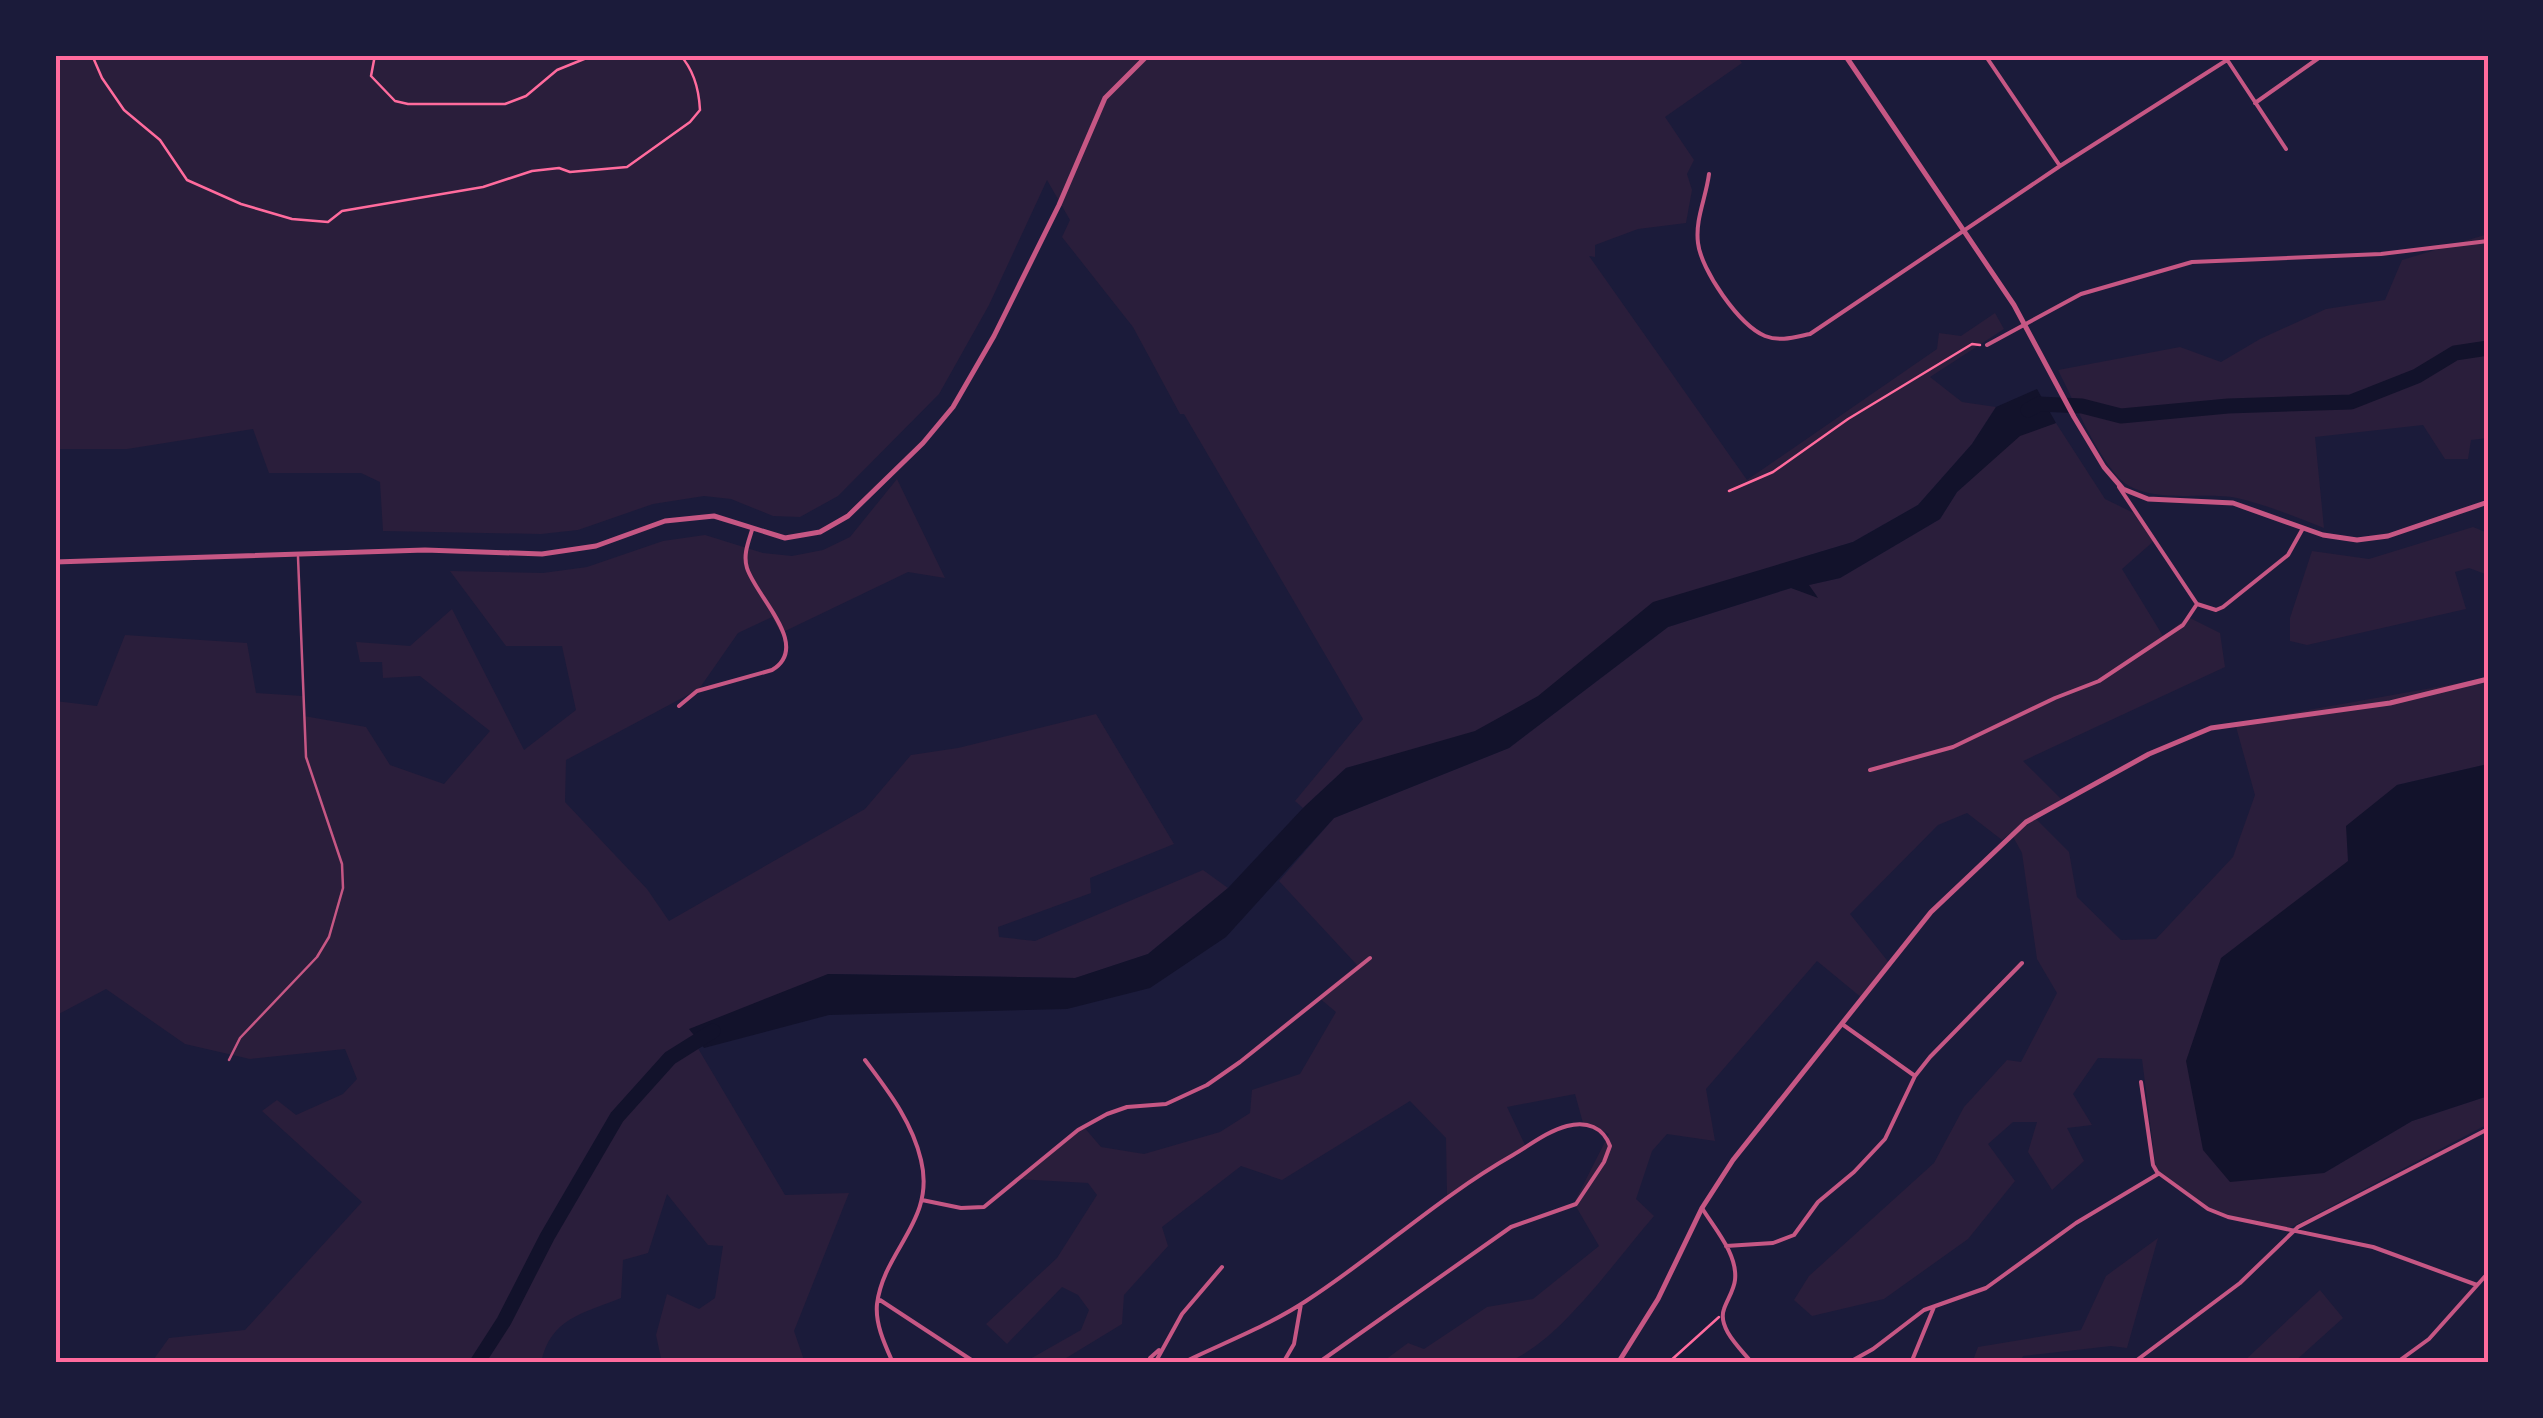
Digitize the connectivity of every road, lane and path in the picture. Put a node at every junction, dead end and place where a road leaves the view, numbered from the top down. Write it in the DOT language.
graph roads {
  1 [pos="92,55"];
  2 [pos="376,55"];
  3 [pos="594,55"];
  4 [pos="680,55"];
  5 [pos="1148,55"];
  6 [pos="1845,55"];
  7 [pos="1985,55"];
  8 [pos="2323,55"];
  9 [pos="2225,57"];
  10 [pos="2255,103"];
  11 [pos="2286,149"];
  12 [pos="2060,166"];
  13 [pos="1708,174"];
  14 [pos="1964,231"];
  15 [pos="2488,241"];
  16 [pos="2024,324"];
  17 [pos="1987,345"];
  18 [pos="2114,480"];
  19 [pos="1729,491"];
  20 [pos="2488,502"];
  21 [pos="752,528"];
  22 [pos="2303,528"];
  23 [pos="298,553"];
  24 [pos="55,562"];
  25 [pos="2197,604"];
  26 [pos="2488,679"];
  27 [pos="679,706"];
  28 [pos="1870,770"];
  29 [pos="1370,958"];
  30 [pos="2022,964"];
  31 [pos="1842,1024"];
  32 [pos="229,1060"];
  33 [pos="865,1060"];
  34 [pos="1915,1076"];
  35 [pos="2141,1082"];
  36 [pos="2488,1129"];
  37 [pos="2160,1174"];
  38 [pos="922,1200"];
  39 [pos="1702,1208"];
  40 [pos="2294,1231"];
  41 [pos="1726,1246"];
  42 [pos="1222,1267"];
  43 [pos="2488,1273"];
  44 [pos="2477,1285"];
  45 [pos="878,1300"];
  46 [pos="1301,1304"];
  47 [pos="1934,1307"];
  48 [pos="1721,1316"];
  49 [pos="894,1363"];
  50 [pos="976,1363"];
  51 [pos="1153,1363"];
  52 [pos="1182,1363"];
  53 [pos="1283,1363"];
  54 [pos="1318,1363"];
  55 [pos="1618,1363"];
  56 [pos="1668,1363"];
  57 [pos="1752,1363"];
  58 [pos="1848,1363"];
  59 [pos="1911,1363"];
  60 [pos="2132,1363"];
  61 [pos="2396,1363"];
  1 -- 4 [label="path"];
  2 -- 3 [label="path"];
  5 -- 21 [label="street"];
  6 -- 14 [label="street"];
  7 -- 12 [label="street"];
  8 -- 10 [label="street"];
  9 -- 10 [label="street"];
  9 -- 12 [label="street"];
  10 -- 11 [label="street"];
  12 -- 14 [label="street"];
  13 -- 14 [label="street"];
  14 -- 16 [label="street"];
  15 -- 16 [label="street"];
  16 -- 17 [label="street"];
  16 -- 18 [label="street"];
  17 -- 19 [label="path"];
  18 -- 22 [label="street"];
  18 -- 25 [label="street"];
  20 -- 22 [label="street"];
  21 -- 23 [label="street"];
  21 -- 27 [label="street"];
  22 -- 25 [label="street"];
  23 -- 24 [label="street"];
  23 -- 32 [label="lane"];
  25 -- 28 [label="street"];
  26 -- 31 [label="street"];
  29 -- 38 [label="street"];
  30 -- 34 [label="street"];
  31 -- 34 [label="street"];
  31 -- 39 [label="street"];
  33 -- 38 [label="street"];
  34 -- 41 [label="street"];
  35 -- 37 [label="street"];
  36 -- 40 [label="street"];
  37 -- 40 [label="street"];
  37 -- 47 [label="street"];
  38 -- 45 [label="street"];
  39 -- 41 [label="street"];
  39 -- 55 [label="street"];
  40 -- 44 [label="street"];
  40 -- 60 [label="street"];
  41 -- 48 [label="street"];
  42 -- 51 [label="street"];
  43 -- 44 [label="street"];
  44 -- 61 [label="street"];
  45 -- 49 [label="street"];
  45 -- 50 [label="street"];
  46 -- 52 [label="street"];
  46 -- 53 [label="street"];
  46 -- 54 [label="street"];
  47 -- 58 [label="street"];
  47 -- 59 [label="street"];
  48 -- 56 [label="path"];
  48 -- 57 [label="street"];
}
